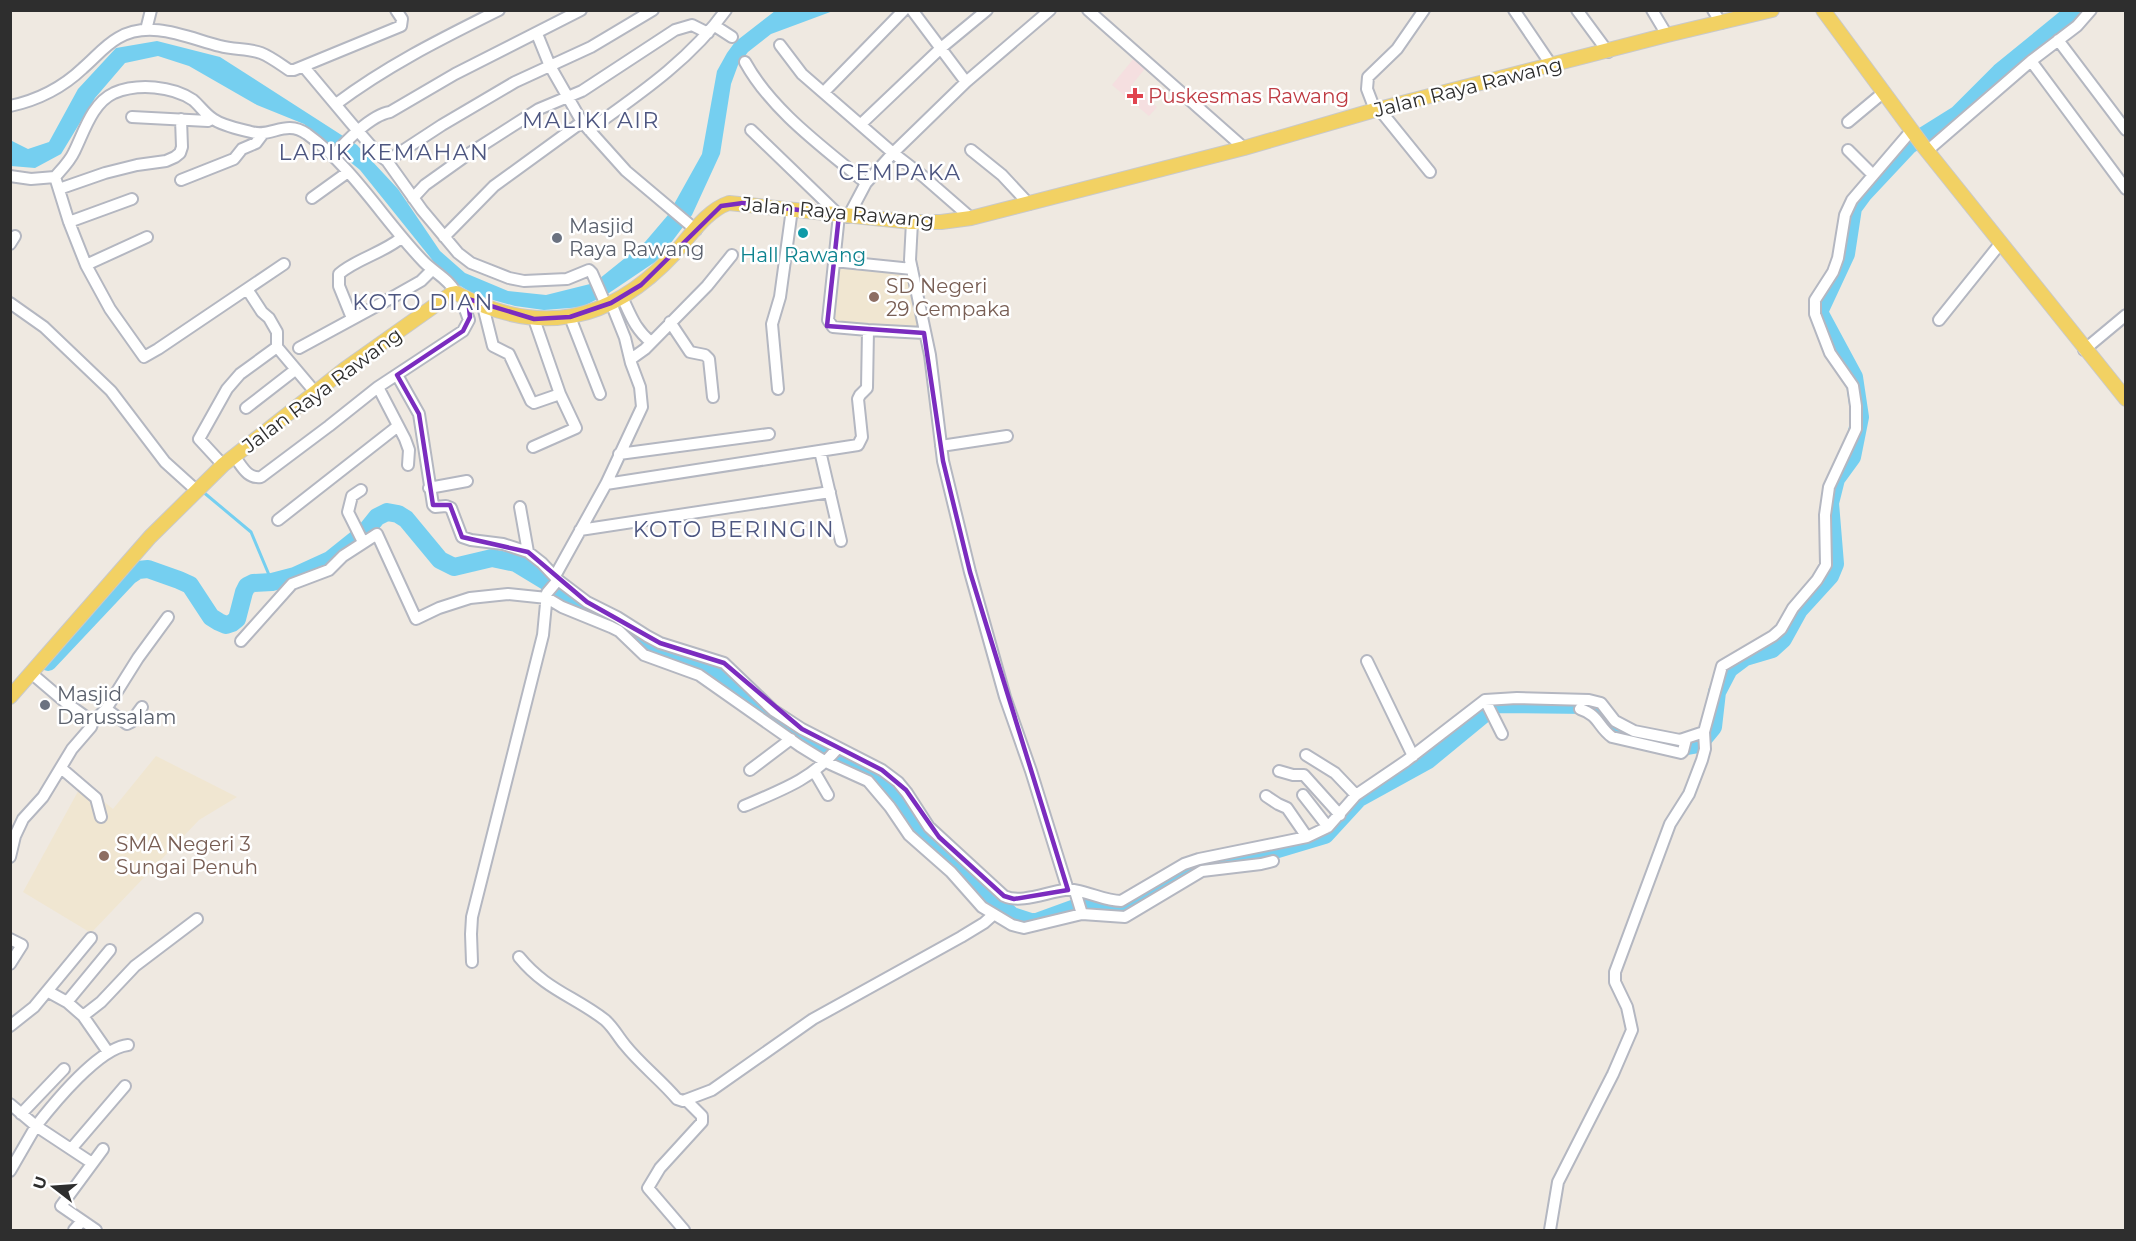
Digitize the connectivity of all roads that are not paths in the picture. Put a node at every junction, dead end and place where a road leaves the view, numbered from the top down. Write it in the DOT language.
graph roads {
  1 [pos="151,10"];
  2 [pos="396,10"];
  3 [pos="500,10"];
  4 [pos="581,10"];
  5 [pos="653,10"];
  6 [pos="726,10"];
  7 [pos="904,10"];
  8 [pos="912,10"];
  9 [pos="987,10"];
  10 [pos="1050,10"];
  11 [pos="1088,10"];
  12 [pos="1424,10"];
  13 [pos="1514,10"];
  14 [pos="1577,10"];
  15 [pos="1652,10"];
  16 [pos="1713,10"];
  17 [pos="1823,10"];
  18 [pos="2091,10"];
  19 [pos="1772,11"];
  20 [pos="1721,23"];
  21 [pos="711,29"];
  22 [pos="147,30"];
  23 [pos="537,34"];
  24 [pos="1667,35"];
  25 [pos="732,37"];
  26 [pos="2058,40"];
  27 [pos="780,45"];
  28 [pos="941,48"];
  29 [pos="1608,52"];
  30 [pos="2031,61"];
  31 [pos="745,62"];
  32 [pos="550,66"];
  33 [pos="1552,66"];
  34 [pos="304,67"];
  35 [pos="966,82"];
  36 [pos="824,92"];
  37 [pos="1884,92"];
  38 [pos="568,96"];
  39 [pos="336,104"];
  40 [pos="10,106"];
  41 [pos="1377,110"];
  42 [pos="132,117"];
  43 [pos="181,119"];
  44 [pos="212,119"];
  45 [pos="1848,122"];
  46 [pos="861,124"];
  47 [pos="586,126"];
  48 [pos="359,130"];
  49 [pos="752,130"];
  50 [pos="2126,130"];
  51 [pos="1913,133"];
  52 [pos="262,135"];
  53 [pos="1244,148"];
  54 [pos="1926,149"];
  55 [pos="971,150"];
  56 [pos="1848,150"];
  57 [pos="893,153"];
  58 [pos="333,155"];
  59 [pos="387,161"];
  60 [pos="348,172"];
  61 [pos="1430,172"];
  62 [pos="1872,174"];
  63 [pos="10,176"];
  64 [pos="55,177"];
  65 [pos="181,180"];
  66 [pos="866,183"];
  67 [pos="60,189"];
  68 [pos="2126,189"];
  69 [pos="312,198"];
  70 [pos="413,198"];
  71 [pos="132,199"];
  72 [pos="1029,204"];
  73 [pos="792,209"];
  74 [pos="843,216"];
  75 [pos="971,218"];
  76 [pos="69,222"];
  77 [pos="912,222"];
  78 [pos="693,228"];
  79 [pos="147,237"];
  80 [pos="444,237"];
  81 [pos="401,238"];
  82 [pos="2000,244"];
  83 [pos="732,255"];
  84 [pos="834,261"];
  85 [pos="284,264"];
  86 [pos="86,265"];
  87 [pos="912,269"];
  88 [pos="432,270"];
  89 [pos="247,289"];
  90 [pos="462,296"];
  91 [pos="611,301"];
  92 [pos="10,303"];
  93 [pos="483,306"];
  94 [pos="2126,315"];
  95 [pos="570,317"];
  96 [pos="352,318"];
  97 [pos="534,319"];
  98 [pos="1939,320"];
  99 [pos="670,322"];
  100 [pos="868,330"];
  101 [pos="924,333"];
  102 [pos="651,342"];
  103 [pos="277,347"];
  104 [pos="299,348"];
  105 [pos="2084,350"];
  106 [pos="631,359"];
  107 [pos="296,370"];
  108 [pos="397,375"];
  109 [pos="378,387"];
  110 [pos="778,389"];
  111 [pos="315,392"];
  112 [pos="560,394"];
  113 [pos="600,394"];
  114 [pos="713,397"];
  115 [pos="2126,399"];
  116 [pos="246,408"];
  117 [pos="398,426"];
  118 [pos="769,434"];
  119 [pos="1007,436"];
  120 [pos="940,446"];
  121 [pos="533,447"];
  122 [pos="820,451"];
  123 [pos="619,454"];
  124 [pos="234,456"];
  125 [pos="223,465"];
  126 [pos="408,465"];
  127 [pos="467,481"];
  128 [pos="606,484"];
  129 [pos="429,488"];
  130 [pos="196,490"];
  131 [pos="361,490"];
  132 [pos="830,492"];
  133 [pos="520,507"];
  134 [pos="278,520"];
  135 [pos="580,530"];
  136 [pos="360,538"];
  137 [pos="841,541"];
  138 [pos="528,552"];
  139 [pos="556,580"];
  140 [pos="547,596"];
  141 [pos="168,617"];
  142 [pos="241,641"];
  143 [pos="660,645"];
  144 [pos="655,658"];
  145 [pos="1367,661"];
  146 [pos="35,676"];
  147 [pos="10,697"];
  148 [pos="1487,705"];
  149 [pos="142,707"];
  150 [pos="106,709"];
  151 [pos="1580,709"];
  152 [pos="93,722"];
  153 [pos="1704,732"];
  154 [pos="1502,734"];
  155 [pos="790,739"];
  156 [pos="1685,744"];
  157 [pos="1306,755"];
  158 [pos="831,756"];
  159 [pos="1413,756"];
  160 [pos="61,768"];
  161 [pos="750,770"];
  162 [pos="814,771"];
  163 [pos="1279,771"];
  164 [pos="828,795"];
  165 [pos="1303,795"];
  166 [pos="1356,795"];
  167 [pos="1266,796"];
  168 [pos="744,806"];
  169 [pos="1340,815"];
  170 [pos="101,817"];
  171 [pos="1328,827"];
  172 [pos="1307,837"];
  173 [pos="10,857"];
  174 [pos="1273,861"];
  175 [pos="1073,892"];
  176 [pos="1082,913"];
  177 [pos="993,915"];
  178 [pos="197,919"];
  179 [pos="91,938"];
  180 [pos="10,939"];
  181 [pos="110,950"];
  182 [pos="519,957"];
  183 [pos="472,962"];
  184 [pos="10,964"];
  185 [pos="47,991"];
  186 [pos="67,1002"];
  187 [pos="82,1016"];
  188 [pos="10,1026"];
  189 [pos="128,1045"];
  190 [pos="108,1052"];
  191 [pos="64,1069"];
  192 [pos="124,1086"];
  193 [pos="687,1101"];
  194 [pos="10,1104"];
  195 [pos="21,1114"];
  196 [pos="36,1126"];
  197 [pos="71,1149"];
  198 [pos="103,1149"];
  199 [pos="92,1163"];
  200 [pos="10,1171"];
  201 [pos="82,1221"];
  202 [pos="74,1230"];
  203 [pos="96,1230"];
  204 [pos="684,1230"];
  205 [pos="1550,1230"];
  1 -- 22 [label="street"];
  2 -- 34 [label="street"];
  3 -- 39 [label="street"];
  4 -- 23 [label="street"];
  5 -- 32 [label="street"];
  6 -- 21 [label="street"];
  7 -- 36 [label="street"];
  8 -- 28 [label="street"];
  9 -- 28 [label="street"];
  10 -- 35 [label="street"];
  11 -- 53 [label="street"];
  12 -- 41 [label="street"];
  13 -- 33 [label="street"];
  14 -- 29 [label="street"];
  15 -- 24 [label="street"];
  16 -- 20 [label="street"];
  17 -- 37 [label="main road"];
  18 -- 26 [label="street"];
  19 -- 20 [label="main road, Jalan Raya Rawang"];
  20 -- 24 [label="main road, Jalan Raya Rawang"];
  21 -- 25 [label="street"];
  21 -- 38 [label="street"];
  21 -- 47 [label="street"];
  22 -- 34 [label="street"];
  22 -- 40 [label="street"];
  23 -- 32 [label="street"];
  23 -- 48 [label="street"];
  24 -- 29 [label="main road, Jalan Raya Rawang"];
  26 -- 30 [label="street"];
  26 -- 50 [label="street"];
  27 -- 36 [label="street"];
  28 -- 35 [label="street"];
  28 -- 46 [label="street"];
  29 -- 33 [label="main road, Jalan Raya Rawang"];
  30 -- 54 [label="street"];
  30 -- 68 [label="street"];
  31 -- 66 [label="street"];
  32 -- 38 [label="street"];
  32 -- 59 [label="street"];
  33 -- 41 [label="main road, Jalan Raya Rawang"];
  34 -- 39 [label="street"];
  35 -- 57 [label="street"];
  36 -- 46 [label="street"];
  37 -- 45 [label="street"];
  37 -- 51 [label="main road"];
  38 -- 47 [label="street"];
  38 -- 70 [label="street"];
  39 -- 48 [label="street"];
  41 -- 53 [label="main road, Jalan Raya Rawang"];
  41 -- 61 [label="street"];
  42 -- 43 [label="street"];
  43 -- 44 [label="street"];
  43 -- 67 [label="street"];
  44 -- 52 [label="street"];
  44 -- 64 [label="street"];
  46 -- 57 [label="street"];
  47 -- 78 [label="street"];
  47 -- 80 [label="street"];
  48 -- 58 [label="street"];
  48 -- 59 [label="street"];
  49 -- 74 [label="street"];
  51 -- 54 [label="main road"];
  51 -- 62 [label="street"];
  52 -- 58 [label="street"];
  52 -- 65 [label="street"];
  53 -- 72 [label="main road, Jalan Raya Rawang"];
  54 -- 82 [label="main road"];
  55 -- 72 [label="street"];
  56 -- 62 [label="street"];
  57 -- 66 [label="street"];
  57 -- 75 [label="street"];
  58 -- 60 [label="street"];
  59 -- 70 [label="street"];
  60 -- 69 [label="street"];
  60 -- 81 [label="street"];
  62 -- 153 [label="street"];
  63 -- 64 [label="street"];
  64 -- 67 [label="street"];
  66 -- 74 [label="street"];
  67 -- 76 [label="street"];
  70 -- 80 [label="street"];
  71 -- 76 [label="street"];
  72 -- 75 [label="main road, Jalan Raya Rawang"];
  73 -- 74 [label="main road, Jalan Raya Rawang"];
  73 -- 78 [label="main road, Jalan Raya Rawang"];
  73 -- 110 [label="street"];
  74 -- 77 [label="main road, Jalan Raya Rawang"];
  74 -- 84 [label="street"];
  75 -- 77 [label="main road, Jalan Raya Rawang"];
  76 -- 86 [label="street"];
  77 -- 87 [label="street"];
  78 -- 91 [label="main road, Jalan Raya Rawang"];
  79 -- 86 [label="street"];
  80 -- 91 [label="street"];
  81 -- 88 [label="street"];
  81 -- 96 [label="street"];
  82 -- 98 [label="street"];
  82 -- 105 [label="main road"];
  83 -- 99 [label="street"];
  84 -- 87 [label="street"];
  84 -- 100 [label="street"];
  85 -- 89 [label="street"];
  86 -- 89 [label="street"];
  87 -- 101 [label="street"];
  88 -- 90 [label="street"];
  88 -- 96 [label="street"];
  89 -- 103 [label="street"];
  90 -- 93 [label="main road, Jalan Raya Rawang"];
  90 -- 108 [label="street"];
  90 -- 111 [label="main road, Jalan Raya Rawang"];
  91 -- 95 [label="main road, Jalan Raya Rawang"];
  91 -- 102 [label="street"];
  91 -- 106 [label="street"];
  92 -- 130 [label="street"];
  93 -- 97 [label="main road, Jalan Raya Rawang"];
  93 -- 112 [label="street"];
  94 -- 105 [label="street"];
  95 -- 97 [label="main road, Jalan Raya Rawang"];
  95 -- 113 [label="street"];
  96 -- 104 [label="street"];
  97 -- 112 [label="street"];
  99 -- 102 [label="street"];
  99 -- 114 [label="street"];
  100 -- 101 [label="street"];
  100 -- 122 [label="street"];
  101 -- 120 [label="street"];
  102 -- 106 [label="street"];
  103 -- 107 [label="street"];
  103 -- 125 [label="street"];
  105 -- 115 [label="main road"];
  106 -- 123 [label="street"];
  107 -- 111 [label="street"];
  107 -- 116 [label="street"];
  108 -- 109 [label="street"];
  108 -- 129 [label="street"];
  109 -- 117 [label="street"];
  109 -- 124 [label="street"];
  111 -- 124 [label="main road, Jalan Raya Rawang"];
  112 -- 121 [label="street"];
  117 -- 126 [label="street"];
  117 -- 134 [label="street"];
  118 -- 123 [label="street"];
  119 -- 120 [label="street"];
  120 -- 175 [label="street"];
  122 -- 128 [label="street"];
  122 -- 132 [label="street"];
  123 -- 128 [label="street"];
  124 -- 125 [label="main road, Jalan Raya Rawang"];
  125 -- 130 [label="main road, Jalan Raya Rawang"];
  127 -- 129 [label="street"];
  128 -- 135 [label="street"];
  129 -- 138 [label="street"];
  130 -- 146 [label="main road, Jalan Raya Rawang"];
  131 -- 136 [label="street"];
  132 -- 135 [label="street"];
  132 -- 137 [label="street"];
  133 -- 138 [label="street"];
  135 -- 139 [label="street"];
  136 -- 140 [label="street"];
  136 -- 142 [label="street"];
  138 -- 139 [label="street"];
  139 -- 140 [label="street"];
  139 -- 143 [label="street"];
  140 -- 144 [label="street"];
  140 -- 183 [label="street"];
  141 -- 150 [label="street"];
  143 -- 144 [label="street"];
  143 -- 158 [label="street"];
  144 -- 155 [label="street"];
  145 -- 159 [label="street"];
  146 -- 147 [label="main road, Jalan Raya Rawang"];
  146 -- 152 [label="street"];
  148 -- 154 [label="street"];
  148 -- 156 [label="street"];
  148 -- 159 [label="street"];
  149 -- 150 [label="street"];
  150 -- 152 [label="street"];
  151 -- 156 [label="street"];
  152 -- 160 [label="street"];
  153 -- 156 [label="street"];
  153 -- 205 [label="street"];
  155 -- 158 [label="street"];
  155 -- 161 [label="street"];
  157 -- 166 [label="street"];
  158 -- 162 [label="street"];
  158 -- 175 [label="street"];
  158 -- 177 [label="street"];
  159 -- 166 [label="street"];
  160 -- 170 [label="street"];
  160 -- 173 [label="street"];
  162 -- 164 [label="street"];
  162 -- 168 [label="street"];
  163 -- 169 [label="street"];
  165 -- 171 [label="street"];
  166 -- 169 [label="street"];
  167 -- 172 [label="street"];
  169 -- 171 [label="street"];
  171 -- 172 [label="street"];
  172 -- 175 [label="street"];
  174 -- 176 [label="street"];
  175 -- 176 [label="street"];
  176 -- 177 [label="street"];
  177 -- 193 [label="street"];
  178 -- 187 [label="street"];
  179 -- 185 [label="street"];
  180 -- 184 [label="street"];
  181 -- 186 [label="street"];
  182 -- 193 [label="street"];
  185 -- 186 [label="street"];
  185 -- 188 [label="street"];
  186 -- 187 [label="street"];
  187 -- 190 [label="street"];
  189 -- 190 [label="street"];
  190 -- 196 [label="street"];
  191 -- 195 [label="street"];
  192 -- 197 [label="street"];
  193 -- 204 [label="street"];
  194 -- 195 [label="street"];
  195 -- 196 [label="street"];
  196 -- 197 [label="street"];
  196 -- 200 [label="street"];
  197 -- 199 [label="street"];
  198 -- 199 [label="street"];
  199 -- 201 [label="street"];
  201 -- 202 [label="street"];
  201 -- 203 [label="street"];
}
